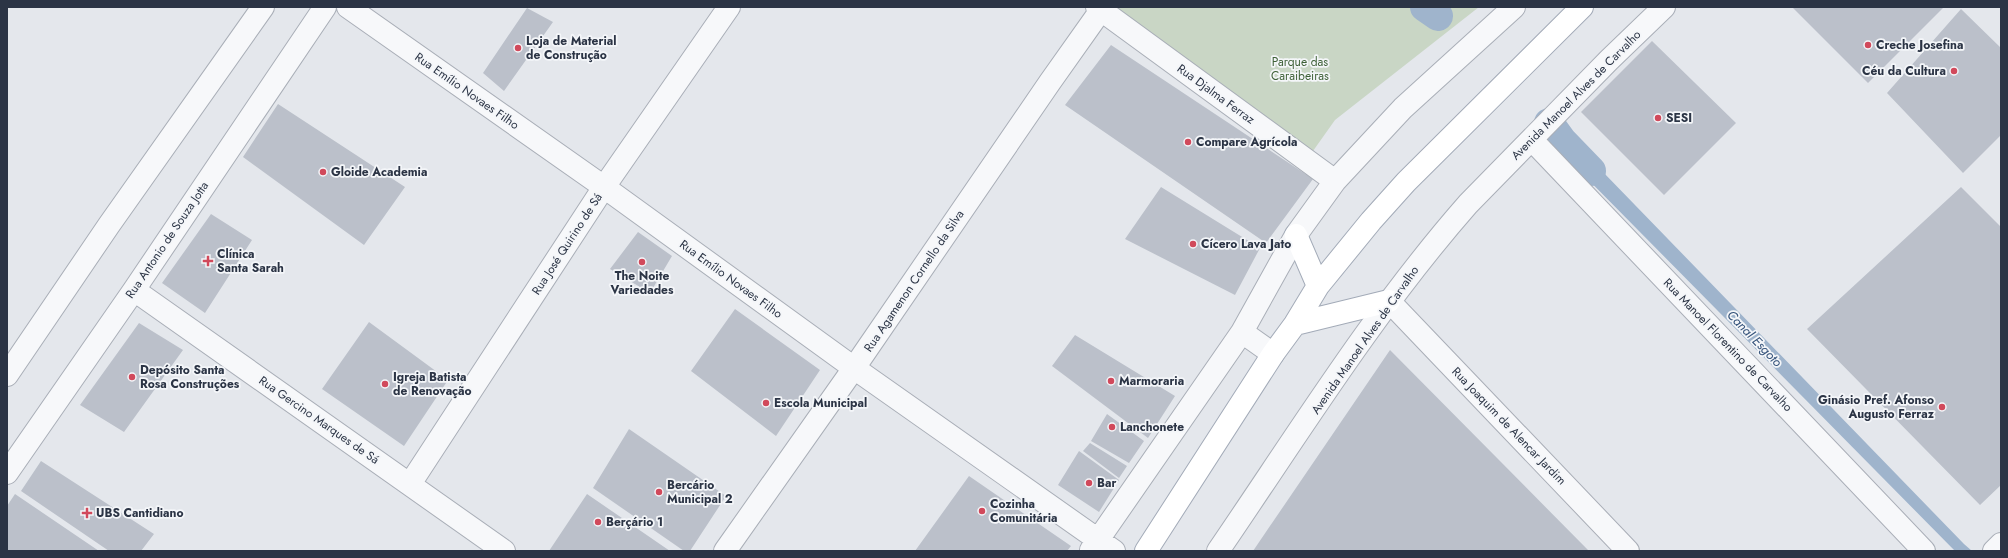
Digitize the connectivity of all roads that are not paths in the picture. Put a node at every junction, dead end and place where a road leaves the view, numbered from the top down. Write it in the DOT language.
graph roads {
  1 [pos="263,7"];
  2 [pos="325,7"];
  3 [pos="348,7"];
  4 [pos="729,7"];
  5 [pos="1514,7"];
  6 [pos="1582,7"];
  7 [pos="1664,7"];
  8 [pos="1099,8"];
  9 [pos="1532,140"];
  10 [pos="1335,181"];
  11 [pos="604,187"];
  12 [pos="1296,235"];
  13 [pos="1318,286"];
  14 [pos="134,290"];
  15 [pos="1389,301"];
  16 [pos="1295,324"];
  17 [pos="1242,332"];
  18 [pos="1273,354"];
  19 [pos="854,368"];
  20 [pos="7,375"];
  21 [pos="7,472"];
  22 [pos="410,484"];
  23 [pos="2001,544"];
  24 [pos="1101,547"];
  25 [pos="504,551"];
  26 [pos="725,551"];
  27 [pos="1146,551"];
  28 [pos="1218,551"];
  29 [pos="1628,551"];
  30 [pos="1924,551"];
  31 [pos="1994,551"];
  1 -- 20 [label="street"];
  2 -- 14 [label="street, Rua Antonio de Souza Jotta"];
  3 -- 11 [label="street, Rua Emílio Novaes Filho"];
  4 -- 11 [label="street, Rua José Quirino de Sá"];
  5 -- 10 [label="street"];
  6 -- 13 [label="main road"];
  7 -- 9 [label="street, Avenida Manoel Alves de Carvalho"];
  8 -- 10 [label="street, Rua Djalma Ferraz"];
  8 -- 19 [label="street, Rua Agamenon Cornello da Silva"];
  9 -- 15 [label="street, Avenida Manoel Alves de Carvalho"];
  9 -- 30 [label="street, Rua Manoel Florentino de Carvalho"];
  10 -- 12 [label="street"];
  11 -- 19 [label="street, Rua Emílio Novaes Filho"];
  11 -- 22 [label="street, Rua José Quirino de Sá"];
  12 -- 13 [label="main road"];
  12 -- 17 [label="street"];
  13 -- 16 [label="main road"];
  14 -- 21 [label="street, Rua Antonio de Souza Jotta"];
  14 -- 22 [label="street, Rua Gercino Marques de Sá"];
  15 -- 16 [label="main road"];
  15 -- 28 [label="street, Avenida Manoel Alves de Carvalho"];
  15 -- 29 [label="street, Rua Joaquim de Alencar Jardim"];
  16 -- 18 [label="main road"];
  17 -- 18 [label="street"];
  17 -- 24 [label="street"];
  18 -- 27 [label="main road"];
  19 -- 24 [label="street, Rua Emílio Novaes Filho"];
  19 -- 26 [label="street, Rua Agamenon Cornello da Silva"];
  22 -- 25 [label="street, Rua Gercino Marques de Sá"];
  23 -- 31 [label="street"];
}
